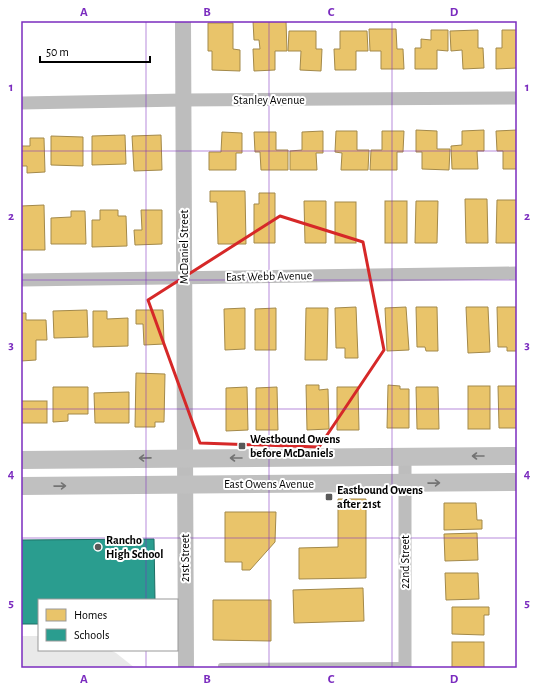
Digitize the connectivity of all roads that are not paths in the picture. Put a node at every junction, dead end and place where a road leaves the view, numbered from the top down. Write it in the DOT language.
graph roads {
  1 [pos="182,21"];
  2 [pos="517,98"];
  3 [pos="183,100"];
  4 [pos="21,103"];
  5 [pos="517,273"];
  6 [pos="184,277"];
  7 [pos="21,280"];
  8 [pos="517,456"];
  9 [pos="405,457"];
  10 [pos="21,460"];
  11 [pos="185,472"];
  12 [pos="517,482"];
  13 [pos="405,483"];
  14 [pos="21,486"];
  15 [pos="406,667"];
  16 [pos="186,668"];
  17 [pos="221,668"];
  1 -- 3 [label="street, McDaniel Street"];
  2 -- 3 [label="street, Stanley Avenue"];
  3 -- 4 [label="street, Stanley Avenue"];
  3 -- 6 [label="street, McDaniel Street"];
  5 -- 6 [label="street, East Webb Avenue"];
  6 -- 7 [label="street, East Webb Avenue"];
  6 -- 11 [label="street, McDaniel Street"];
  8 -- 9 [label="main road, East Owens Avenue, one-way"];
  9 -- 11 [label="main road, East Owens Avenue, one-way"];
  9 -- 13 [label="street, 22nd Street"];
  11 -- 10 [label="main road, East Owens Avenue, one-way"];
  11 -- 13 [label="main road, East Owens Avenue"];
  14 -- 11 [label="main road, East Owens Avenue, one-way"];
  11 -- 16 [label="street, 21st Street"];
  13 -- 12 [label="main road, East Owens Avenue, one-way"];
  13 -- 15 [label="street, 22nd Street"];
  15 -- 17 [label="lane"];
}
